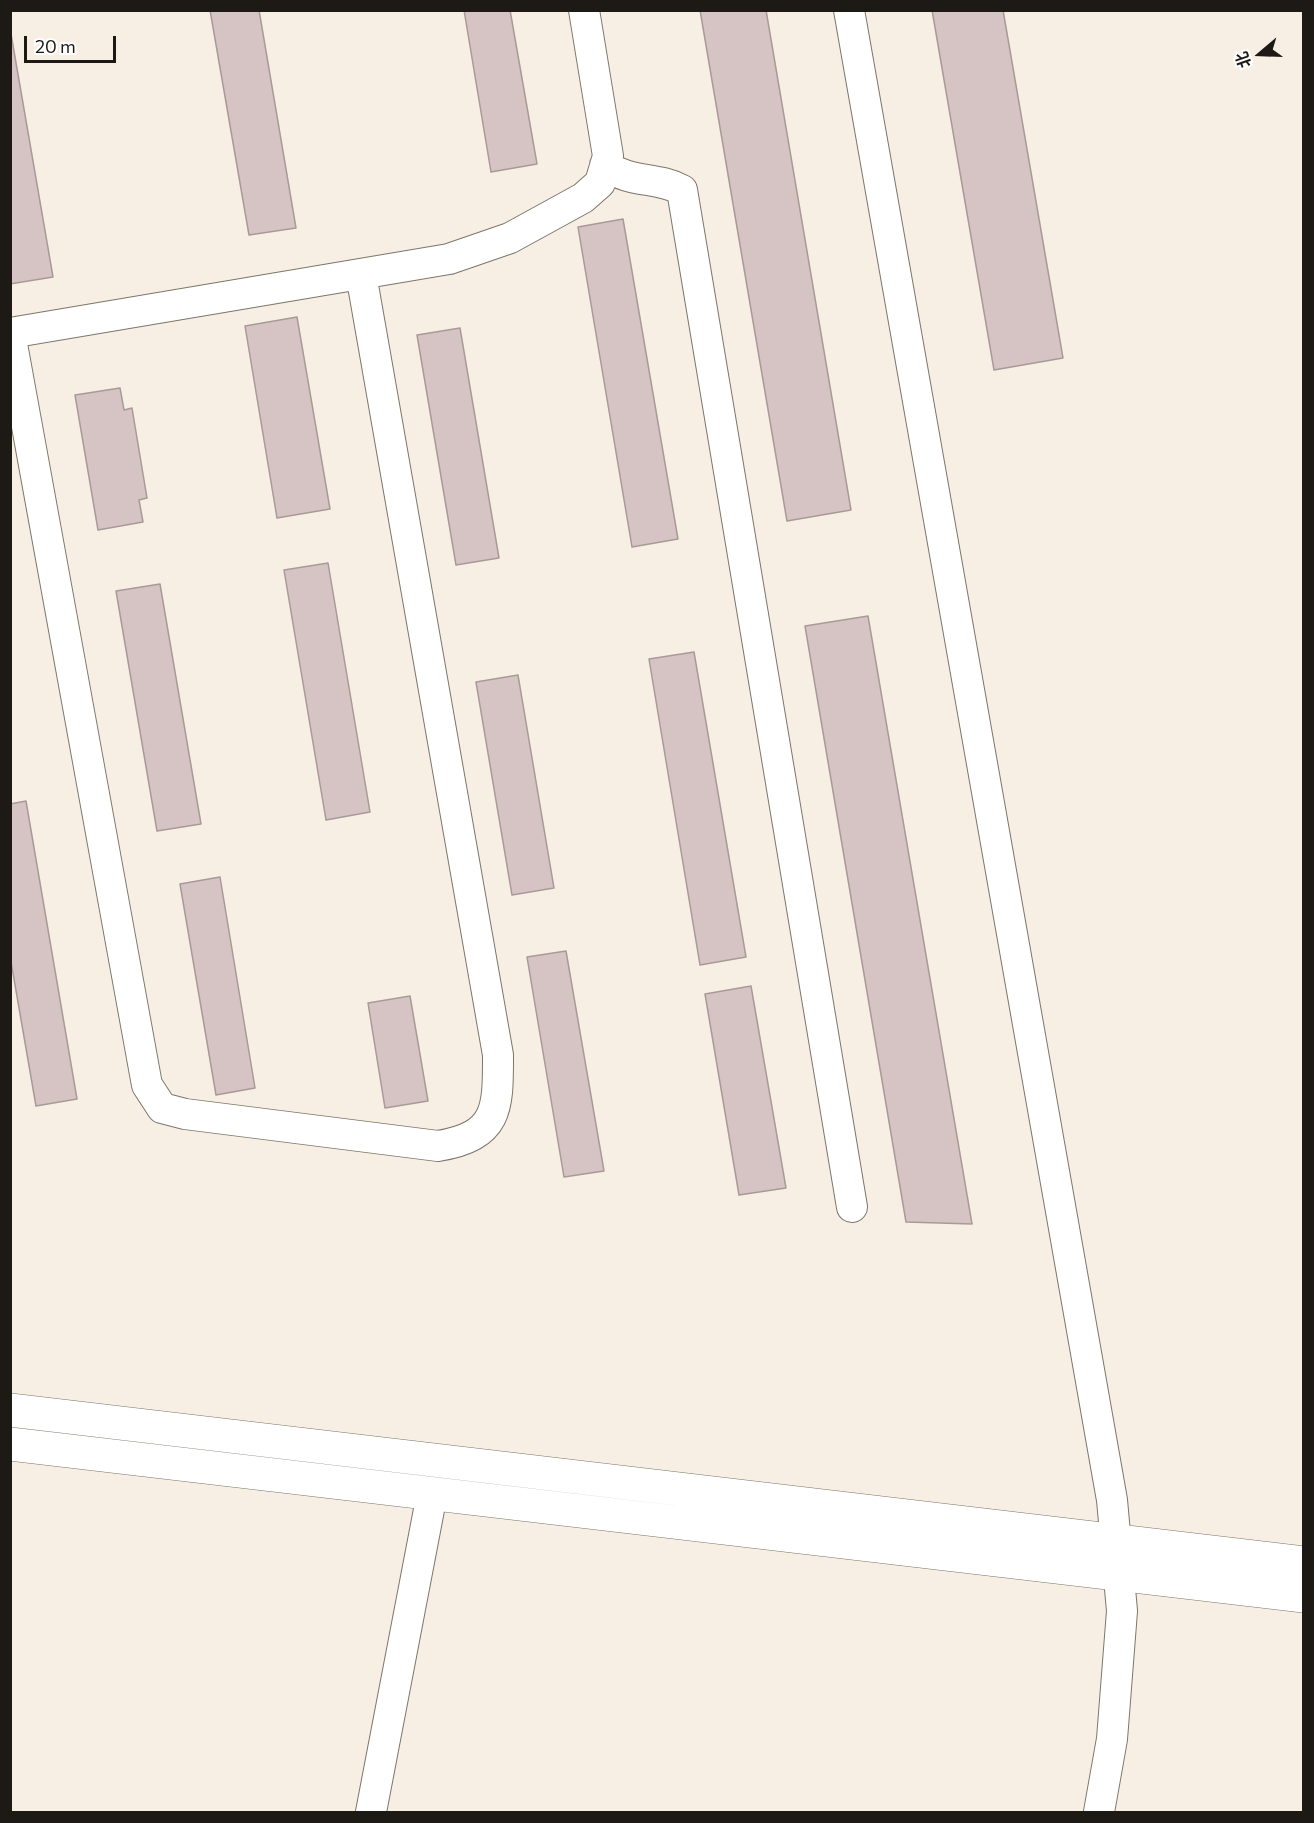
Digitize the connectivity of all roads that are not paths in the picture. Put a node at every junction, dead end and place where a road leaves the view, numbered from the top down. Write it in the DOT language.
graph roads {
  1 [pos="584,10"];
  2 [pos="849,10"];
  3 [pos="605,165"];
  4 [pos="361,274"];
  5 [pos="10,333"];
  6 [pos="852,1207"];
  7 [pos="10,1410"];
  8 [pos="10,1444"];
  9 [pos="432,1494"];
  10 [pos="1116,1541"];
  11 [pos="1304,1563"];
  12 [pos="1119,1575"];
  13 [pos="1304,1596"];
  14 [pos="371,1812"];
  15 [pos="1099,1812"];
  1 -- 3 [label="street"];
  2 -- 10 [label="street"];
  3 -- 4 [label="street"];
  3 -- 6 [label="street"];
  4 -- 5 [label="street"];
  4 -- 5 [label="street"];
  7 -- 10 [label="main road"];
  8 -- 9 [label="main road"];
  9 -- 12 [label="main road"];
  9 -- 14 [label="street"];
  10 -- 11 [label="main road"];
  10 -- 12 [label="street"];
  12 -- 13 [label="main road"];
  12 -- 15 [label="street"];
}
